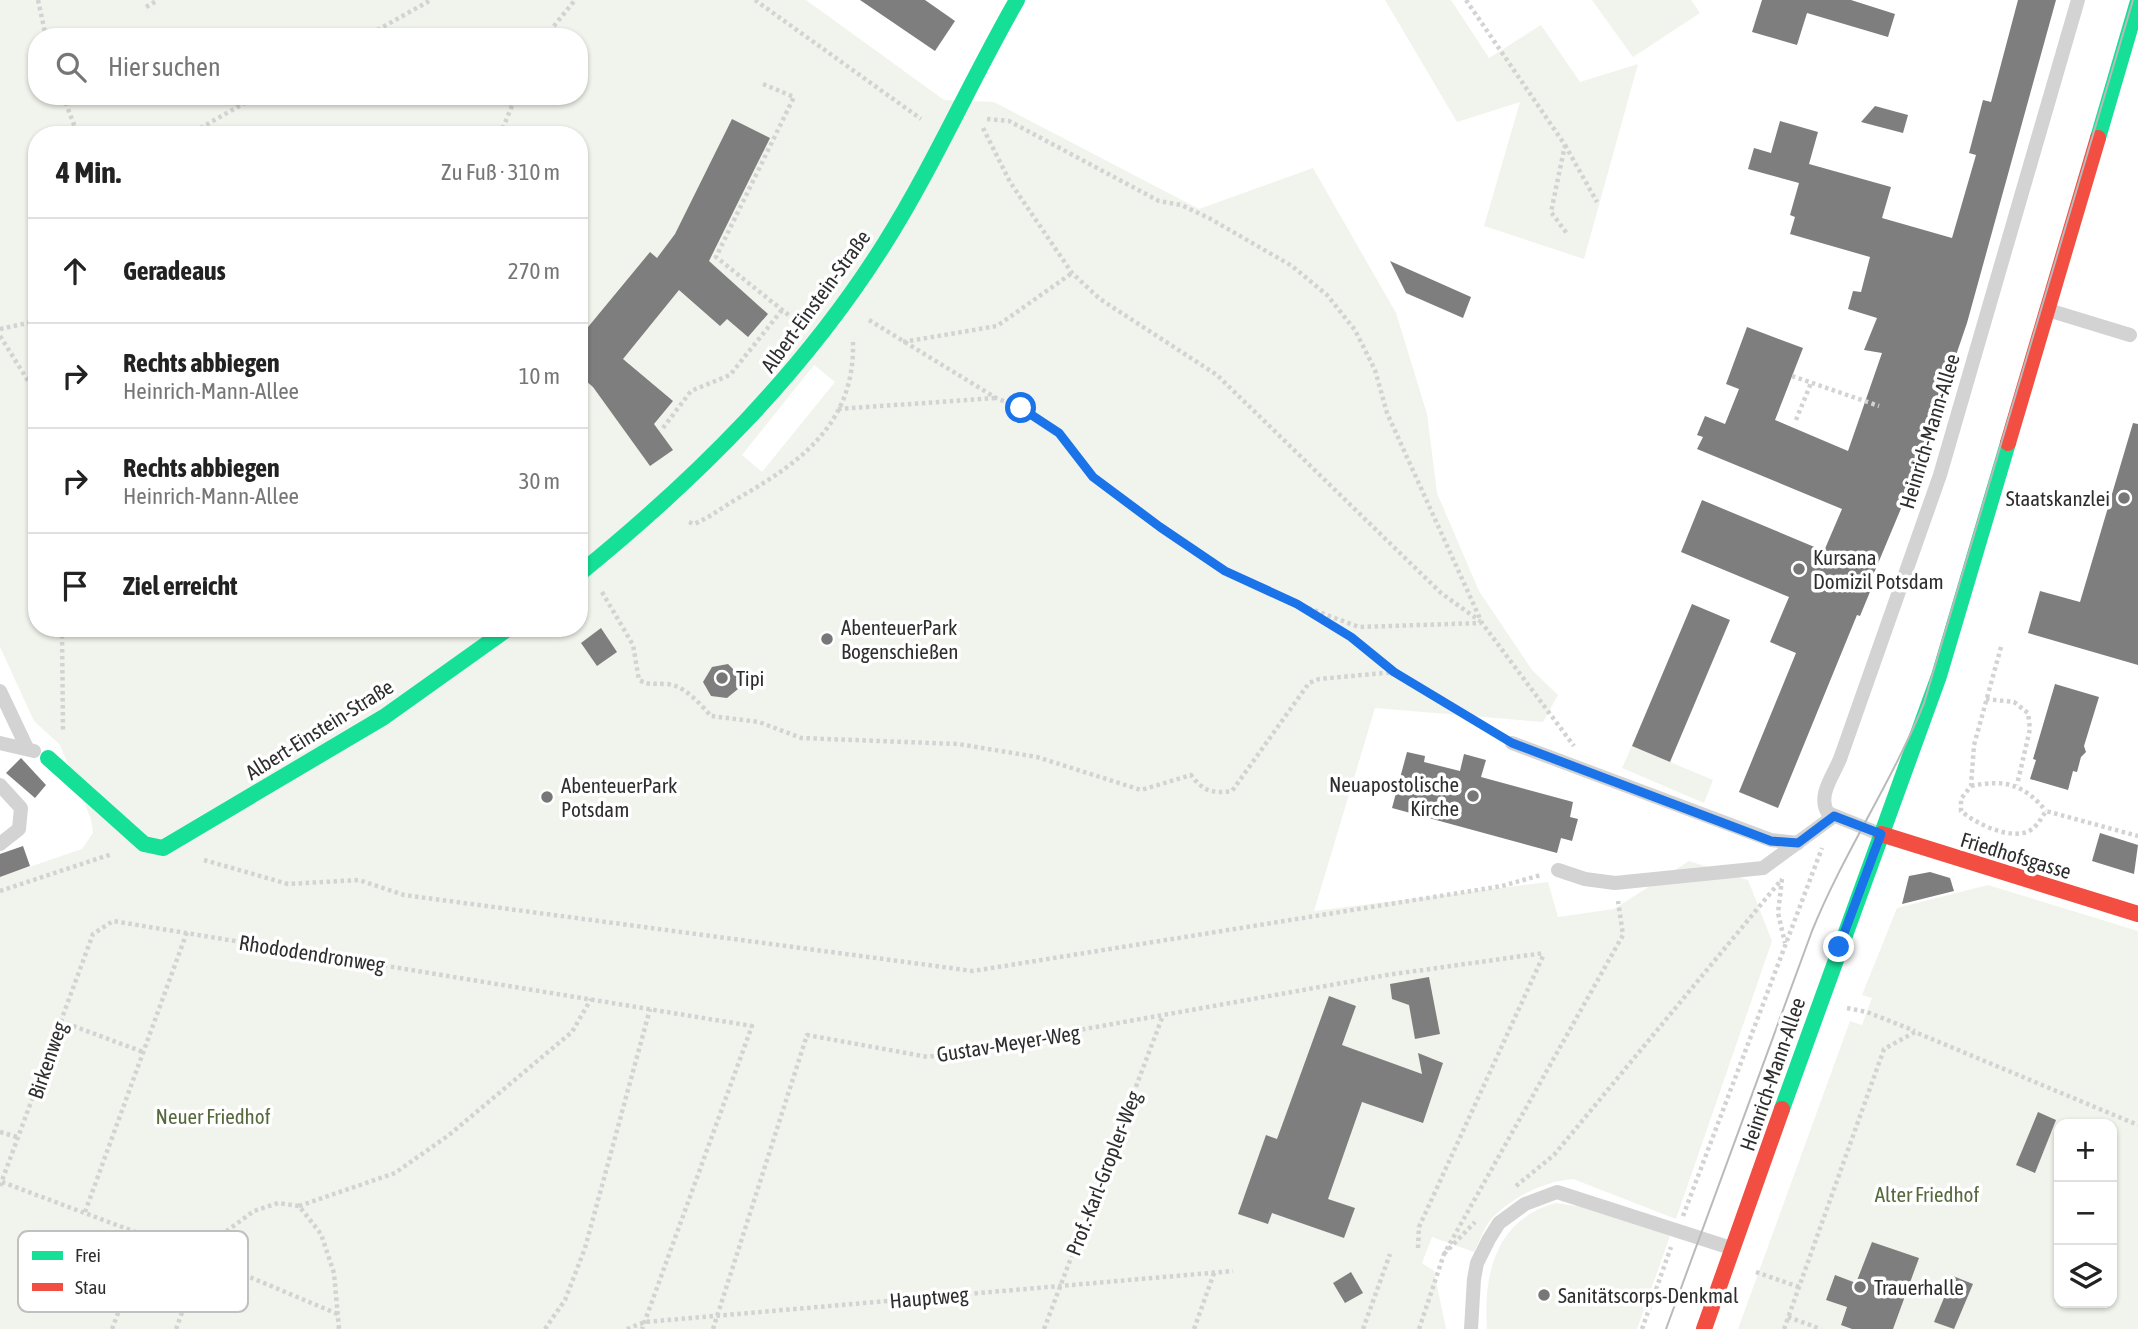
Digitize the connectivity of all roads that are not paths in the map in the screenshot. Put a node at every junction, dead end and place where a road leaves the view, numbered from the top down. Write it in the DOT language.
graph roads {
  1 [pos="1017,0"];
  2 [pos="2078,0"];
  3 [pos="2138,1"];
  4 [pos="2047,310"];
  5 [pos="2130,335"];
  6 [pos="588,567"];
  7 [pos="496,637"];
  8 [pos="0,691"];
  9 [pos="0,743"];
  10 [pos="1512,743"];
  11 [pos="27,748"];
  12 [pos="52,761"];
  13 [pos="0,785"];
  14 [pos="1834,816"];
  15 [pos="1881,834"];
  16 [pos="1798,843"];
  17 [pos="0,844"];
  18 [pos="1558,870"];
  19 [pos="2138,914"];
  20 [pos="1733,1248"];
  21 [pos="1471,1329"];
  22 [pos="1704,1329"];
  1 -- 6 [label="street, Albert-Einstein-Straße"];
  2 -- 14 [label="lane, Heinrich-Mann-Allee"];
  3 -- 4 [label="street, Heinrich-Mann-Allee"];
  4 -- 5 [label="lane"];
  4 -- 15 [label="street, Heinrich-Mann-Allee"];
  7 -- 12 [label="street, Albert-Einstein-Straße"];
  8 -- 11 [label="lane"];
  9 -- 11 [label="lane"];
  10 -- 16 [label="lane"];
  11 -- 12 [label="lane"];
  13 -- 17 [label="lane"];
  14 -- 15 [label="lane"];
  14 -- 16 [label="lane"];
  15 -- 19 [label="street, Friedhofsgasse"];
  15 -- 20 [label="street, Heinrich-Mann-Allee"];
  16 -- 18 [label="lane"];
  20 -- 21 [label="lane"];
  20 -- 22 [label="street, Heinrich-Mann-Allee"];
}
